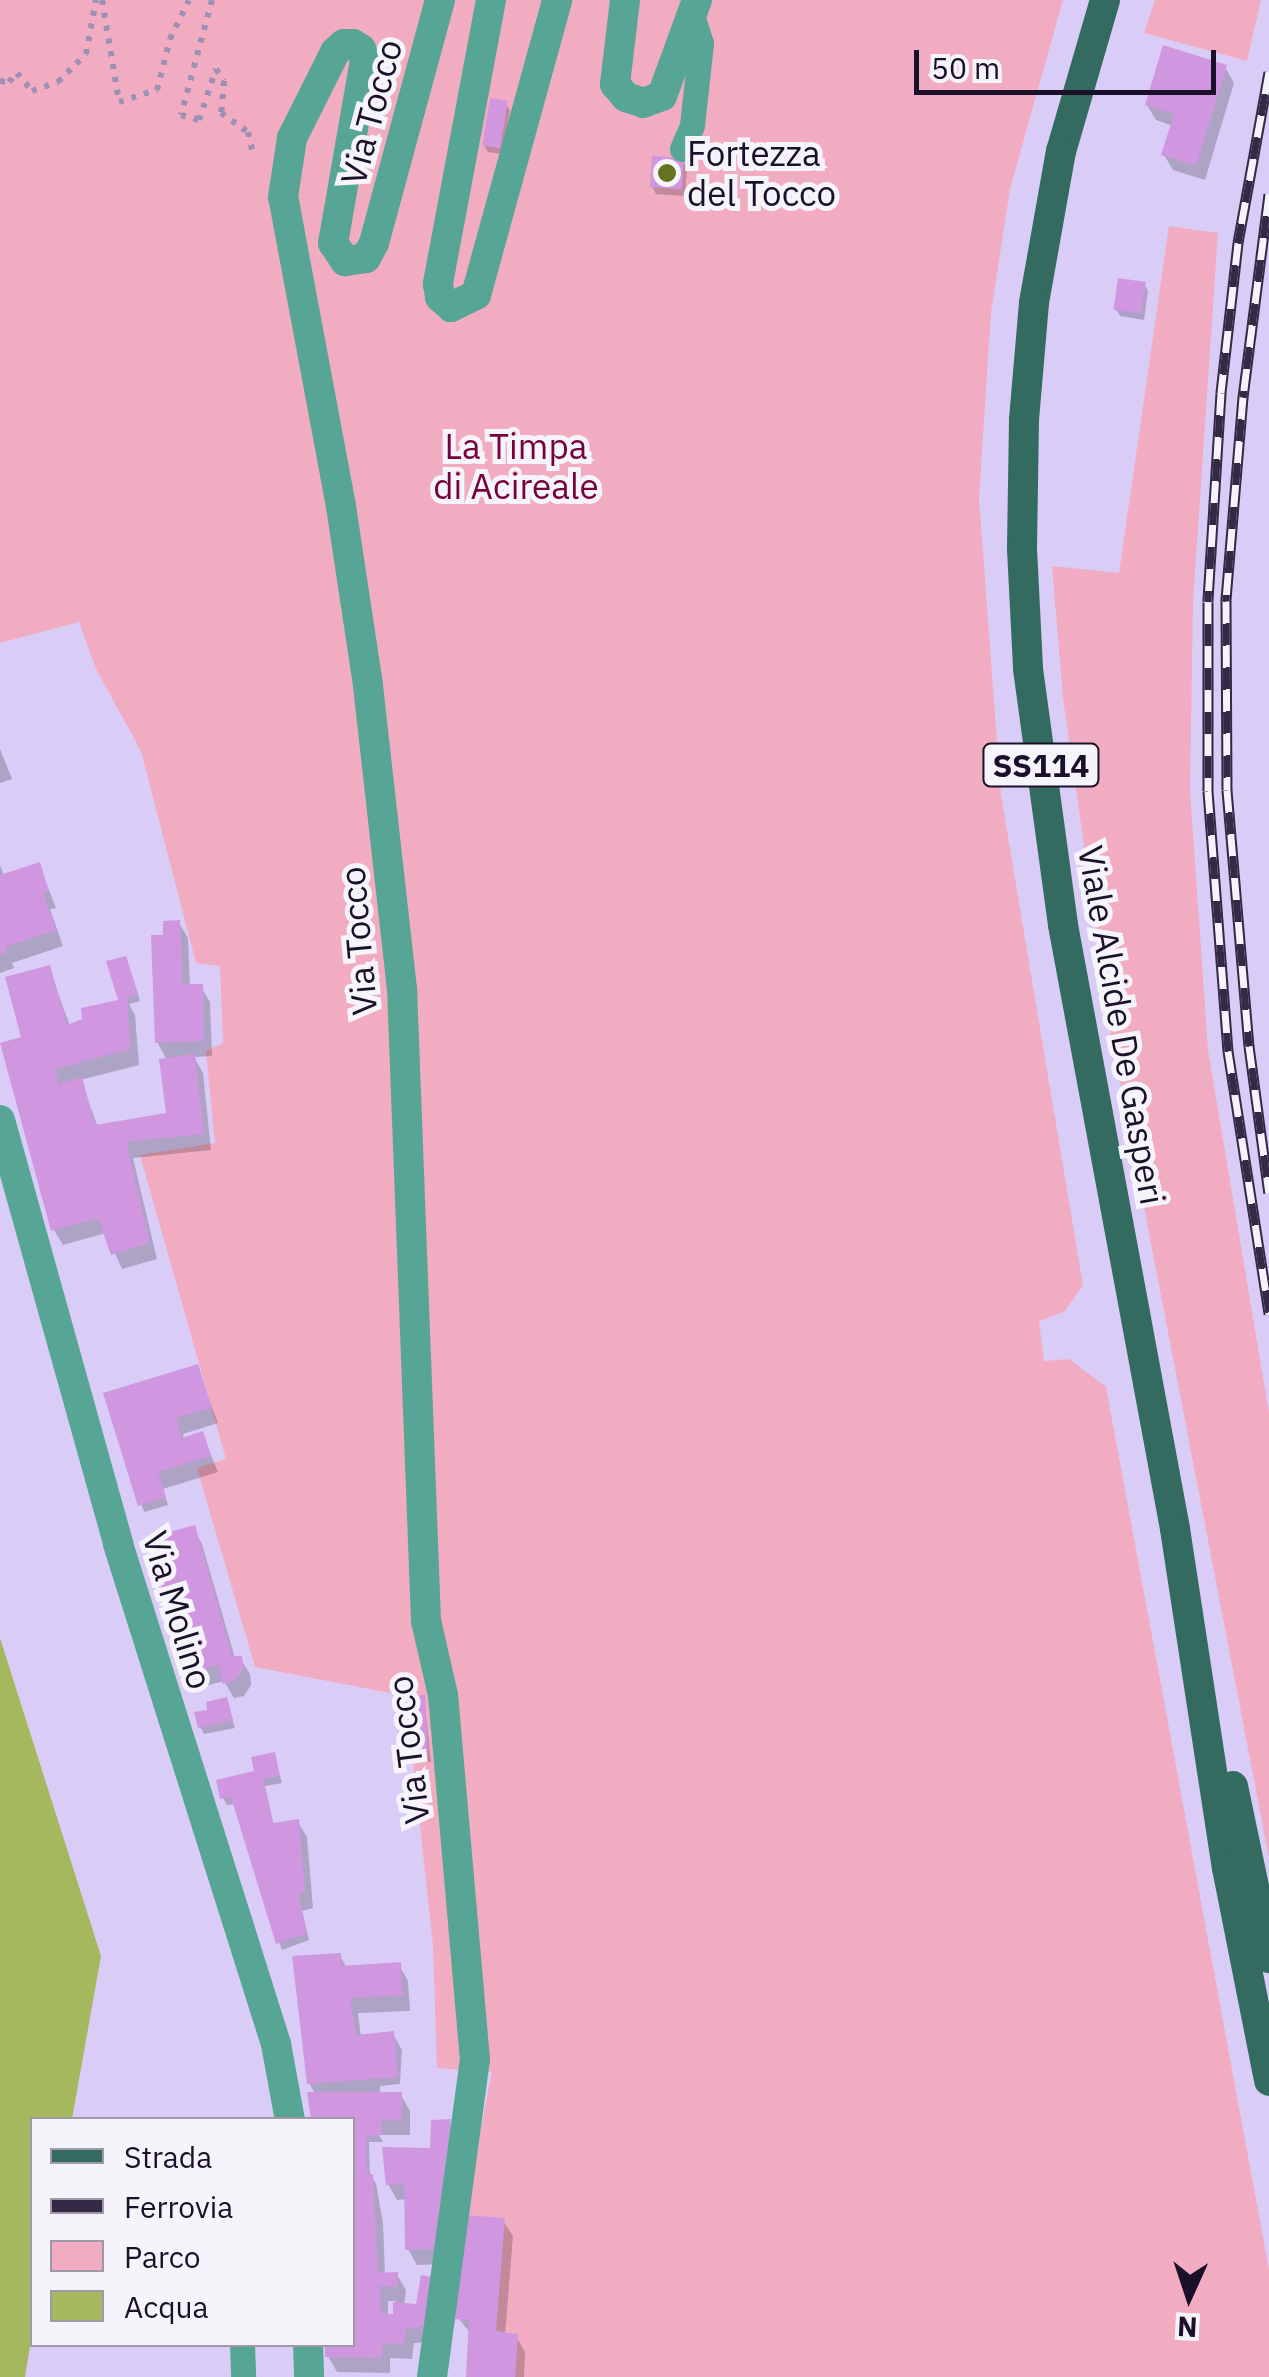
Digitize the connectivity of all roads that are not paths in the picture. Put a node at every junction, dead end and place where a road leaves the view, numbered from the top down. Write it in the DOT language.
graph roads {
  1 [pos="440,0"];
  2 [pos="491,0"];
  3 [pos="556,0"];
  4 [pos="625,0"];
  5 [pos="1105,0"];
  6 [pos="694,7"];
  7 [pos="682,149"];
  8 [pos="0,1120"];
  9 [pos="1175,1530"];
  10 [pos="1269,1958"];
  11 [pos="1269,2080"];
  12 [pos="289,2117"];
  13 [pos="242,2347"];
  14 [pos="308,2347"];
  15 [pos="243,2377"];
  16 [pos="309,2377"];
  17 [pos="432,2377"];
  1 -- 17 [label="street, Via Tocco"];
  2 -- 3 [label="street"];
  4 -- 6 [label="street"];
  5 -- 9 [label="main road, Viale Alcide De Gasperi / SS114"];
  6 -- 7 [label="lane"];
  8 -- 12 [label="street, Via Molino"];
  9 -- 10 [label="main road, Viale Alcide De Gasperi / SS114"];
  9 -- 11 [label="main road, Viale Alcide De Gasperi / SS114"];
  13 -- 15 [label="lane"];
  14 -- 16 [label="street"];
}
